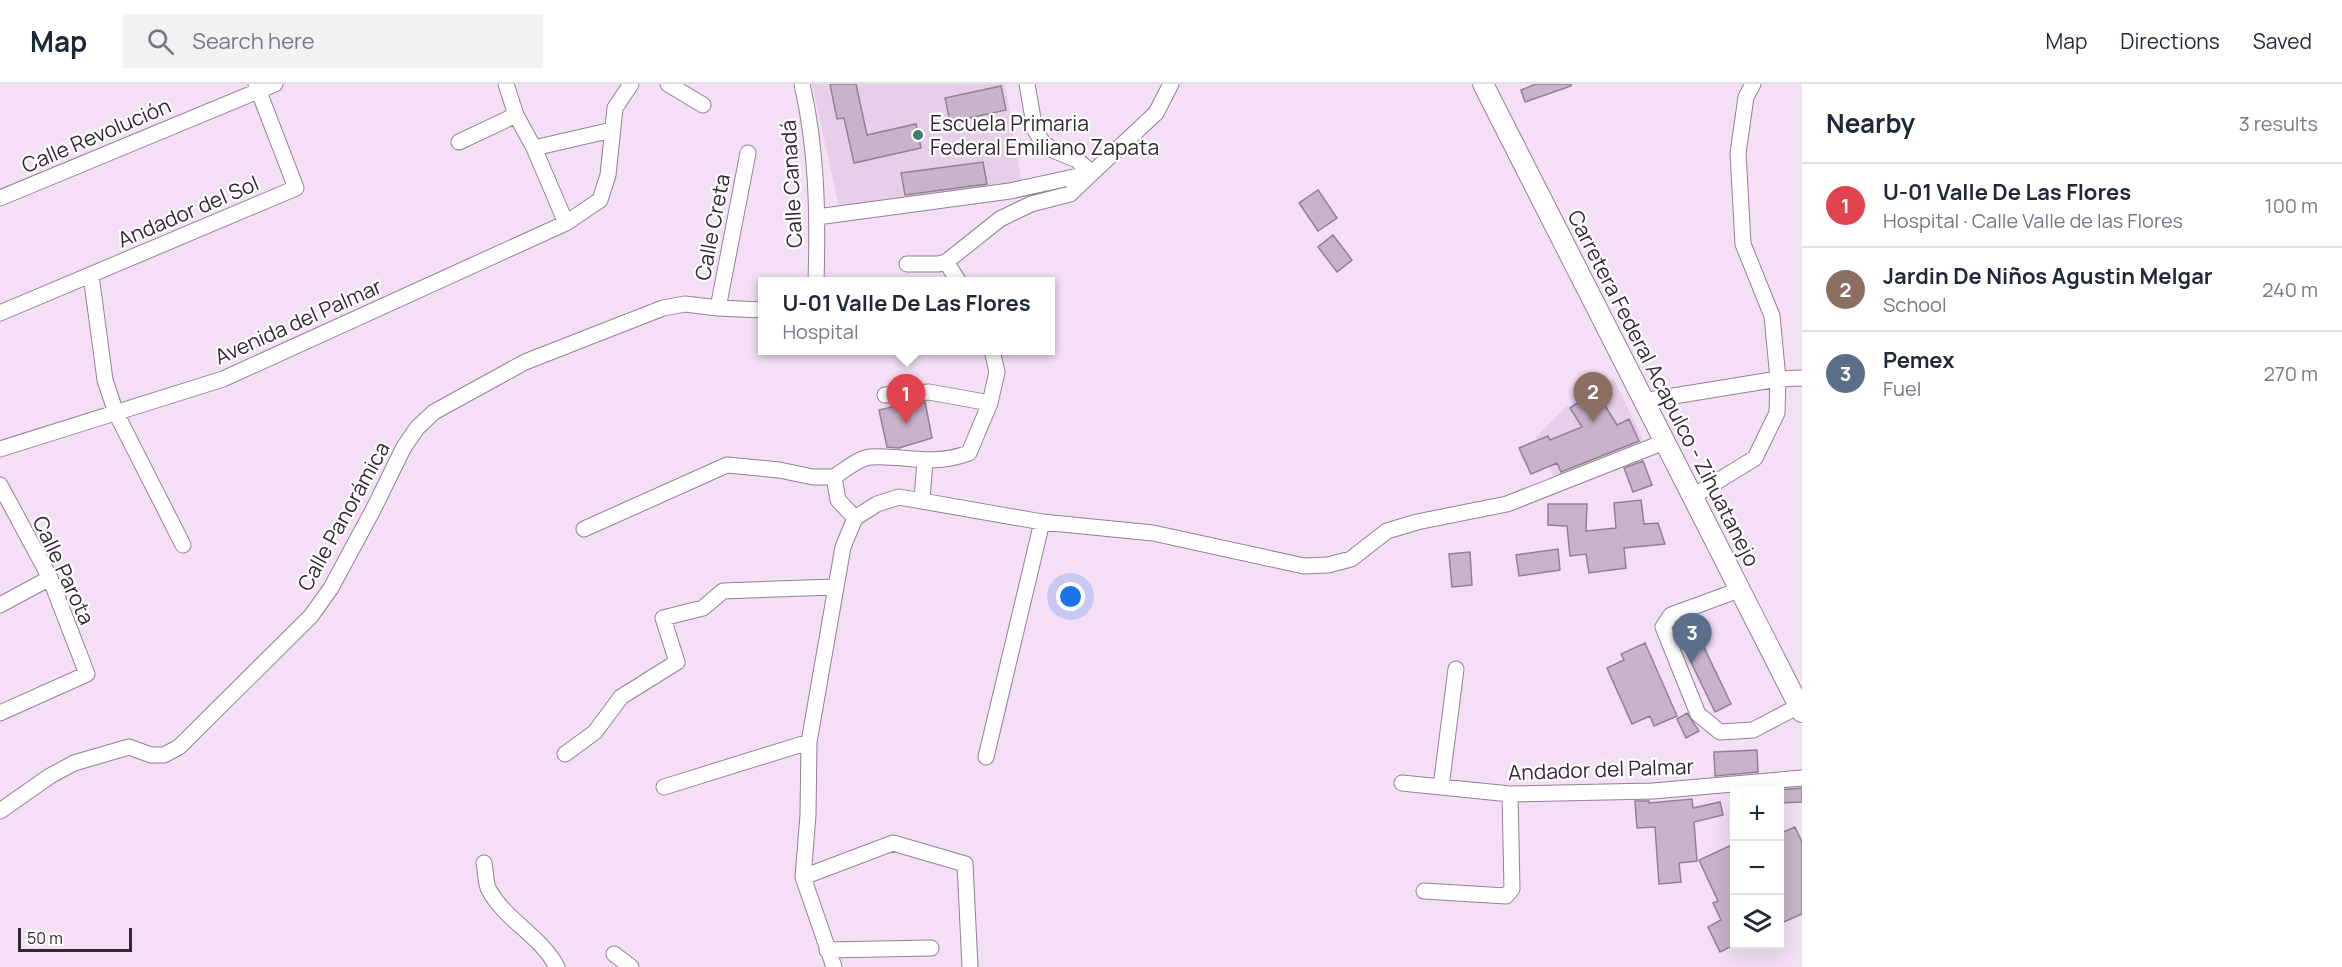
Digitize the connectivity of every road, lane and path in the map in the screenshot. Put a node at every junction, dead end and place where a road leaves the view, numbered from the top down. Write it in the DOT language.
graph roads {
  1 [pos="275,84"];
  2 [pos="506,84"];
  3 [pos="631,84"];
  4 [pos="668,84"];
  5 [pos="802,84"];
  6 [pos="1027,84"];
  7 [pos="1171,84"];
  8 [pos="1483,84"];
  9 [pos="1753,84"];
  10 [pos="257,87"];
  11 [pos="703,105"];
  12 [pos="516,116"];
  13 [pos="612,130"];
  14 [pos="459,142"];
  15 [pos="534,148"];
  16 [pos="748,153"];
  17 [pos="1092,173"];
  18 [pos="0,198"];
  19 [pos="817,217"];
  20 [pos="566,223"];
  21 [pos="946,262"];
  22 [pos="907,264"];
  23 [pos="92,275"];
  24 [pos="816,277"];
  25 [pos="956,277"];
  26 [pos="718,308"];
  27 [pos="758,310"];
  28 [pos="0,313"];
  29 [pos="993,355"];
  30 [pos="1802,378"];
  31 [pos="1778,379"];
  32 [pos="885,395"];
  33 [pos="1643,401"];
  34 [pos="990,403"];
  35 [pos="116,413"];
  36 [pos="1664,442"];
  37 [pos="0,449"];
  38 [pos="925,461"];
  39 [pos="834,477"];
  40 [pos="0,485"];
  41 [pos="1692,497"];
  42 [pos="922,499"];
  43 [pos="855,518"];
  44 [pos="1042,522"];
  45 [pos="584,529"];
  46 [pos="183,545"];
  47 [pos="50,579"];
  48 [pos="835,587"];
  49 [pos="1739,590"];
  50 [pos="0,605"];
  51 [pos="1456,669"];
  52 [pos="1801,709"];
  53 [pos="0,713"];
  54 [pos="809,742"];
  55 [pos="565,754"];
  56 [pos="986,757"];
  57 [pos="1802,778"];
  58 [pos="1402,783"];
  59 [pos="664,787"];
  60 [pos="1441,787"];
  61 [pos="1510,794"];
  62 [pos="0,812"];
  63 [pos="484,863"];
  64 [pos="802,877"];
  65 [pos="1424,891"];
  66 [pos="931,948"];
  67 [pos="828,950"];
  68 [pos="557,967"];
  69 [pos="834,967"];
  70 [pos="970,967"];
  1 -- 10 [label="street, Calle Revolución"];
  2 -- 12 [label="street"];
  3 -- 13 [label="street"];
  4 -- 11 [label="street"];
  5 -- 19 [label="street, Calle Canadá"];
  6 -- 17 [label="street"];
  7 -- 17 [label="street"];
  8 -- 33 [label="main road, Carretera Federal Acapulco - Zihuatanejo"];
  9 -- 31 [label="street"];
  10 -- 18 [label="street, Calle Revolución"];
  10 -- 23 [label="street, Andador del Sol"];
  12 -- 14 [label="street"];
  12 -- 15 [label="street"];
  13 -- 15 [label="street"];
  13 -- 20 [label="street, Avenida del Palmar"];
  15 -- 20 [label="street"];
  16 -- 26 [label="street, Calle Creta"];
  17 -- 19 [label="street"];
  17 -- 21 [label="street"];
  19 -- 24 [label="street, Calle Canadá"];
  20 -- 35 [label="street, Avenida del Palmar"];
  21 -- 22 [label="street"];
  21 -- 25 [label="street"];
  23 -- 28 [label="street, Andador del Sol"];
  23 -- 35 [label="street"];
  26 -- 27 [label="street, Calle Panorámica"];
  26 -- 62 [label="street, Calle Panorámica"];
  29 -- 34 [label="street"];
  30 -- 31 [label="street"];
  31 -- 33 [label="street"];
  31 -- 41 [label="street"];
  32 -- 34 [label="street"];
  33 -- 36 [label="main road, Carretera Federal Acapulco - Zihuatanejo"];
  34 -- 38 [label="street"];
  35 -- 37 [label="street, Avenida del Palmar"];
  35 -- 46 [label="street"];
  36 -- 41 [label="main road, Carretera Federal Acapulco - Zihuatanejo"];
  36 -- 44 [label="street"];
  38 -- 39 [label="street"];
  38 -- 42 [label="street"];
  39 -- 43 [label="street"];
  39 -- 45 [label="street"];
  40 -- 47 [label="street, Calle Parota"];
  41 -- 49 [label="main road, Carretera Federal Acapulco - Zihuatanejo"];
  42 -- 43 [label="street"];
  42 -- 44 [label="street"];
  43 -- 48 [label="street"];
  44 -- 56 [label="street"];
  47 -- 50 [label="street"];
  47 -- 53 [label="street, Calle Parota"];
  48 -- 54 [label="street"];
  48 -- 55 [label="street"];
  49 -- 52 [label="main road, Carretera Federal Acapulco - Zihuatanejo"];
  49 -- 52 [label="street"];
  51 -- 60 [label="street"];
  54 -- 59 [label="street"];
  54 -- 64 [label="street"];
  57 -- 61 [label="street, Andador del Palmar"];
  58 -- 60 [label="street, Andador del Palmar"];
  60 -- 61 [label="street, Andador del Palmar"];
  61 -- 65 [label="street"];
  63 -- 68 [label="street"];
  64 -- 67 [label="street"];
  64 -- 70 [label="street"];
  66 -- 67 [label="street"];
  67 -- 69 [label="street"];
}
